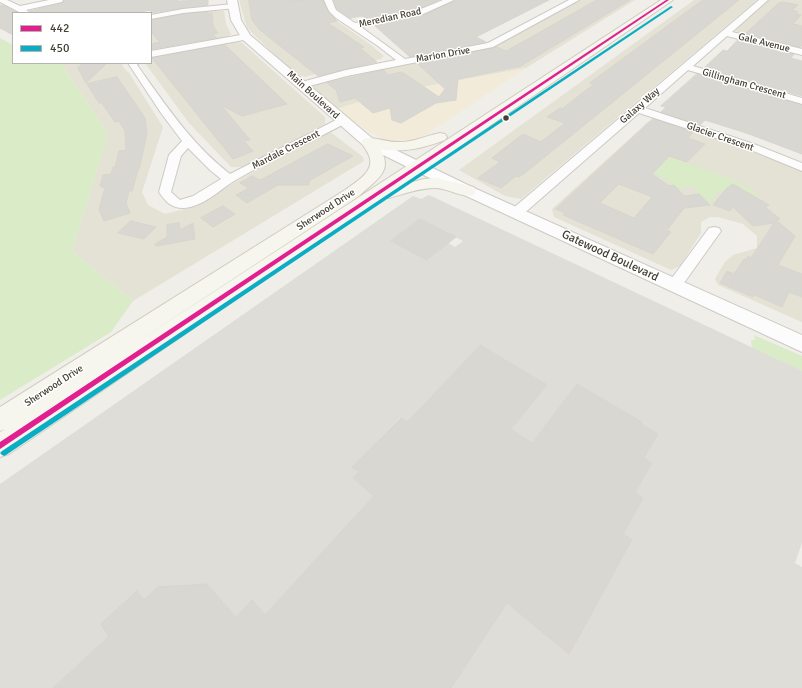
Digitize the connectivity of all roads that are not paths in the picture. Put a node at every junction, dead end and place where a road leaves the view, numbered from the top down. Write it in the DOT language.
graph roads {
  1 [pos="1,0"];
  2 [pos="59,0"];
  3 [pos="328,0"];
  4 [pos="450,0"];
  5 [pos="575,0"];
  6 [pos="652,0"];
  7 [pos="668,0"];
  8 [pos="764,0"];
  9 [pos="232,3"];
  10 [pos="19,9"];
  11 [pos="25,12"];
  12 [pos="152,17"];
  13 [pos="352,26"];
  14 [pos="726,33"];
  15 [pos="246,37"];
  16 [pos="802,52"];
  17 [pos="152,54"];
  18 [pos="404,62"];
  19 [pos="132,64"];
  20 [pos="686,67"];
  21 [pos="302,84"];
  22 [pos="802,101"];
  23 [pos="637,109"];
  24 [pos="342,121"];
  25 [pos="440,137"];
  26 [pos="463,137"];
  27 [pos="188,141"];
  28 [pos="368,142"];
  29 [pos="411,163"];
  30 [pos="802,167"];
  31 [pos="229,179"];
  32 [pos="468,191"];
  33 [pos="352,193"];
  34 [pos="374,196"];
  35 [pos="516,213"];
  36 [pos="714,231"];
  37 [pos="674,286"];
  38 [pos="802,344"];
  39 [pos="0,420"];
  40 [pos="0,446"];
  1 -- 10 [label="street"];
  2 -- 10 [label="street"];
  3 -- 13 [label="street"];
  4 -- 13 [label="street, Meredian Road"];
  5 -- 18 [label="street, Marion Drive"];
  6 -- 25 [label="main road, Sherwood Drive"];
  7 -- 26 [label="main road, Sherwood Drive"];
  8 -- 14 [label="street, Galaxy Way"];
  9 -- 12 [label="street"];
  9 -- 15 [label="street, Main Boulevard"];
  10 -- 11 [label="street"];
  13 -- 18 [label="street"];
  14 -- 16 [label="street, Gale Avenue"];
  14 -- 20 [label="street, Galaxy Way"];
  15 -- 17 [label="street"];
  15 -- 21 [label="street, Main Boulevard"];
  18 -- 21 [label="street, Marion Drive"];
  19 -- 27 [label="street"];
  20 -- 22 [label="street, Gillingham Crescent"];
  20 -- 23 [label="street, Galaxy Way"];
  21 -- 24 [label="street, Main Boulevard"];
  23 -- 30 [label="street, Glacier Crescent"];
  23 -- 35 [label="street, Galaxy Way"];
  24 -- 28 [label="street, Main Boulevard"];
  24 -- 31 [label="street, Mardale Crescent"];
  25 -- 28 [label="main road"];
  25 -- 29 [label="main road, Sherwood Drive"];
  26 -- 29 [label="main road, Sherwood Drive"];
  26 -- 32 [label="main road"];
  27 -- 31 [label="street"];
  27 -- 31 [label="street, Mardale Crescent"];
  28 -- 29 [label="street, Main Boulevard"];
  28 -- 33 [label="main road"];
  29 -- 32 [label="street, Gatewood Boulevard"];
  29 -- 33 [label="main road, Sherwood Drive"];
  29 -- 34 [label="main road, Sherwood Drive"];
  32 -- 34 [label="main road"];
  32 -- 35 [label="street, Gatewood Boulevard"];
  33 -- 39 [label="main road, Sherwood Drive"];
  34 -- 40 [label="main road, Sherwood Drive"];
  35 -- 37 [label="street, Gatewood Boulevard"];
  36 -- 37 [label="street"];
  37 -- 38 [label="street, Gatewood Boulevard"];
}
